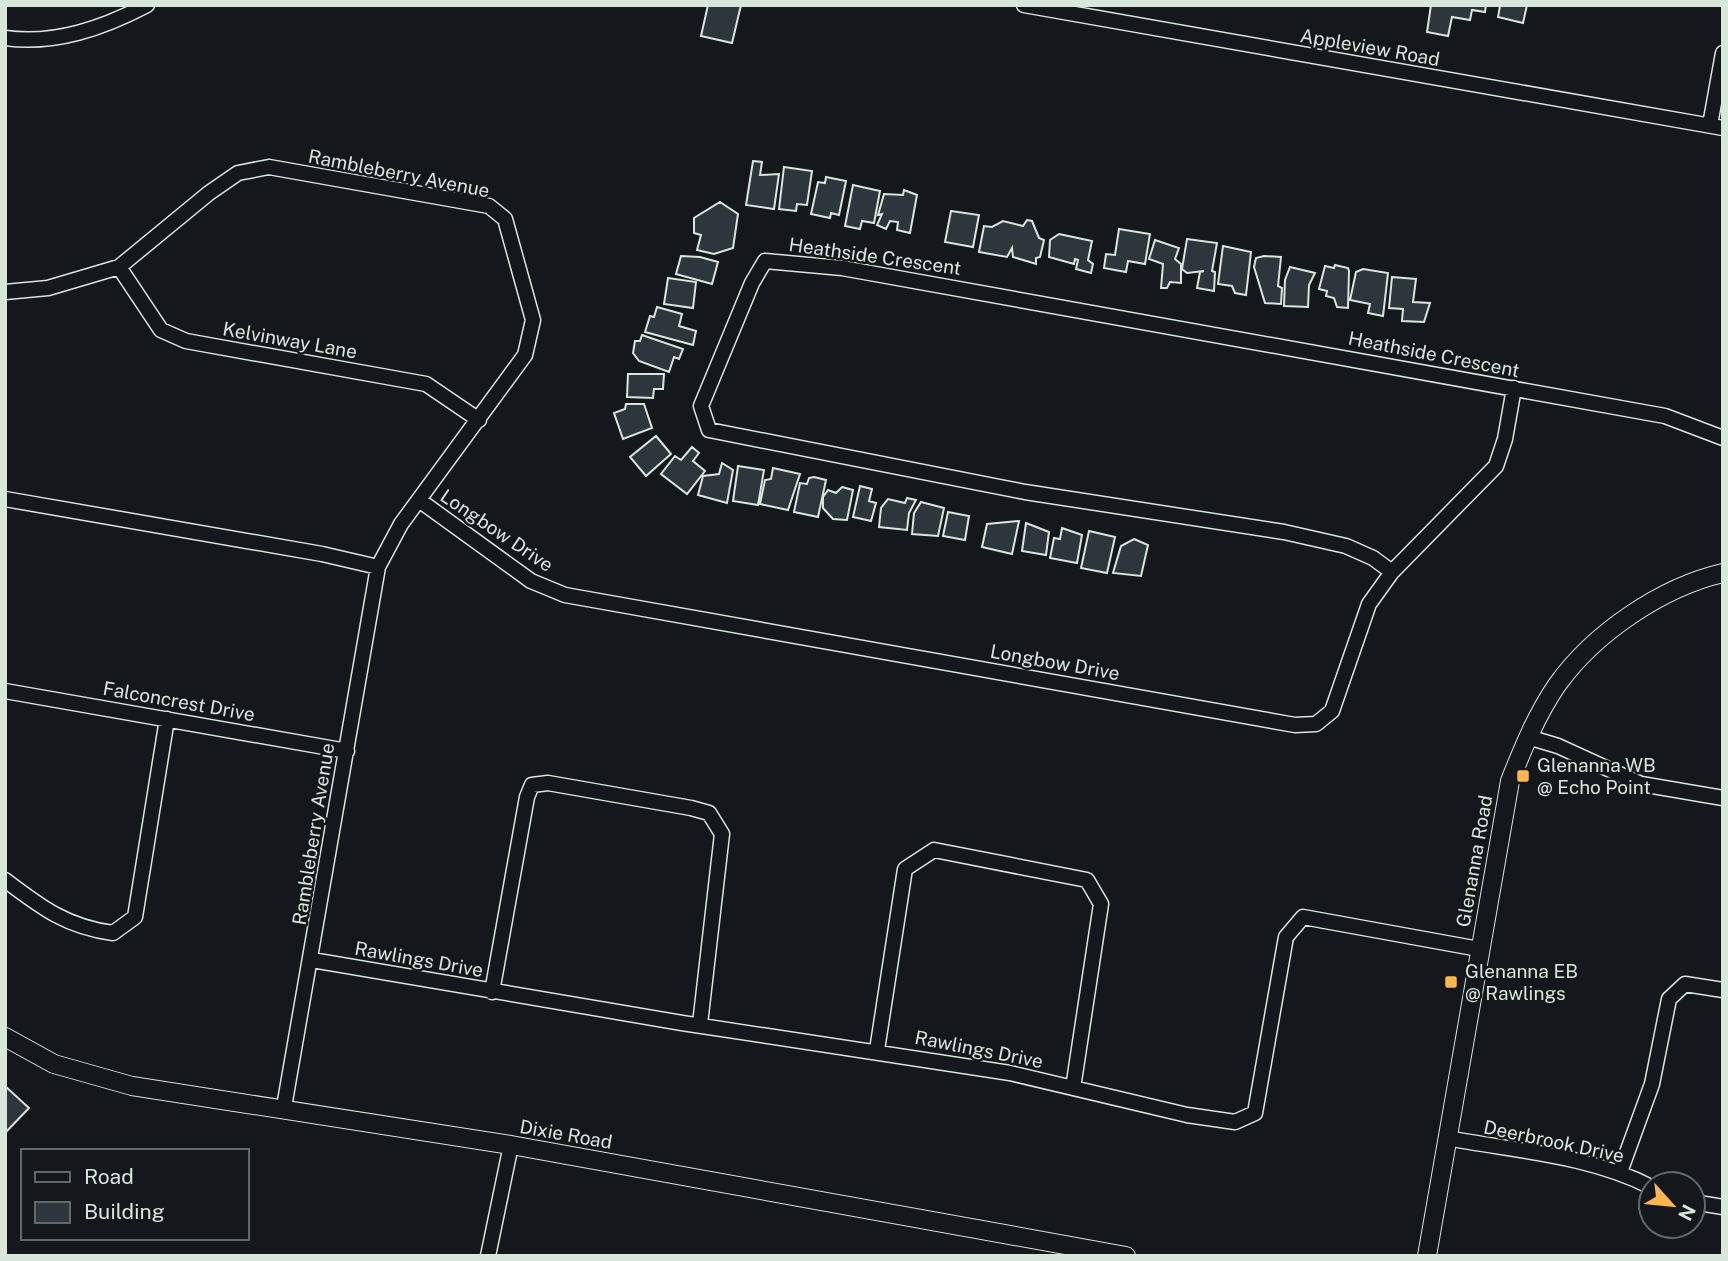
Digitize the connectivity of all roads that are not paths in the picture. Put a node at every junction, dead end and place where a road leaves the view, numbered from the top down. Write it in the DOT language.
graph roads {
  1 [pos="116,5"];
  2 [pos="147,5"];
  3 [pos="1024,5"];
  4 [pos="114,22"];
  5 [pos="5,38"];
  6 [pos="1723,53"];
  7 [pos="1716,127"];
  8 [pos="120,267"];
  9 [pos="5,292"];
  10 [pos="1514,388"];
  11 [pos="479,420"];
  12 [pos="1723,438"];
  13 [pos="5,499"];
  14 [pos="419,500"];
  15 [pos="378,567"];
  16 [pos="1392,572"];
  17 [pos="1723,573"];
  18 [pos="5,691"];
  19 [pos="167,719"];
  20 [pos="1528,737"];
  21 [pos="347,751"];
  22 [pos="1723,799"];
  23 [pos="5,880"];
  24 [pos="1479,949"];
  25 [pos="312,960"];
  26 [pos="1723,990"];
  27 [pos="492,992"];
  28 [pos="700,1024"];
  29 [pos="5,1037"];
  30 [pos="877,1051"];
  31 [pos="1073,1088"];
  32 [pos="284,1107"];
  33 [pos="1447,1138"];
  34 [pos="511,1145"];
  35 [pos="1620,1172"];
  36 [pos="1637,1180"];
  37 [pos="488,1256"];
  38 [pos="1126,1256"];
  39 [pos="1426,1256"];
  1 -- 4 [label="street"];
  2 -- 4 [label="street"];
  3 -- 7 [label="street, Appleview Road"];
  4 -- 5 [label="street"];
  6 -- 7 [label="street"];
  8 -- 9 [label="street, Rambleberry Avenue"];
  8 -- 11 [label="street, Kelvinway Lane"];
  8 -- 11 [label="street, Rambleberry Avenue"];
  10 -- 12 [label="street, Heathside Crescent"];
  10 -- 16 [label="street, Longbow Drive"];
  10 -- 16 [label="street, Heathside Crescent"];
  11 -- 14 [label="street, Rambleberry Avenue"];
  13 -- 15 [label="street"];
  14 -- 15 [label="street, Rambleberry Avenue"];
  14 -- 16 [label="street, Longbow Drive"];
  15 -- 21 [label="street, Rambleberry Avenue"];
  17 -- 20 [label="street, Glenanna Road"];
  18 -- 19 [label="street, Falconcrest Drive"];
  19 -- 21 [label="street, Falconcrest Drive"];
  19 -- 23 [label="street"];
  20 -- 22 [label="street"];
  20 -- 24 [label="street, Glenanna Road"];
  21 -- 25 [label="street, Rambleberry Avenue"];
  24 -- 31 [label="street, Rawlings Drive"];
  24 -- 33 [label="street, Glenanna Road"];
  25 -- 27 [label="street, Rawlings Drive"];
  25 -- 32 [label="street, Rambleberry Avenue"];
  26 -- 35 [label="street"];
  27 -- 28 [label="street, Rawlings Drive"];
  27 -- 28 [label="street"];
  28 -- 30 [label="street, Rawlings Drive"];
  29 -- 32 [label="street, Dixie Road"];
  30 -- 31 [label="street, Rawlings Drive"];
  30 -- 31 [label="street"];
  32 -- 34 [label="street, Dixie Road"];
  33 -- 35 [label="street, Deerbrook Drive"];
  33 -- 39 [label="street, Glenanna Road"];
  34 -- 37 [label="street"];
  34 -- 38 [label="street, Dixie Road"];
  35 -- 36 [label="street, Deerbrook Drive"];
}
